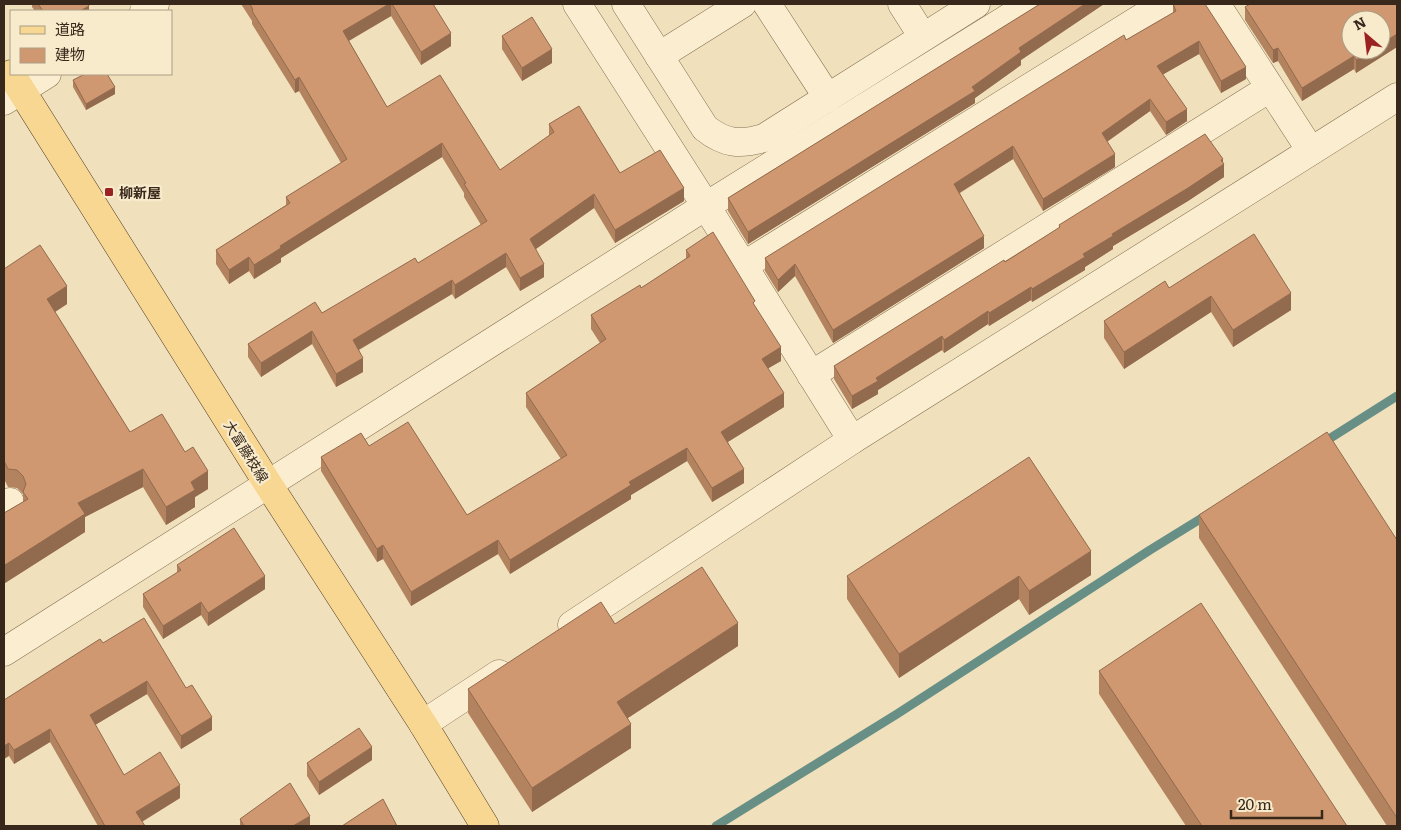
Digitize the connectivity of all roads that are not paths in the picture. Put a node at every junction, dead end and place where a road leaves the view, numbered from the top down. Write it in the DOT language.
graph roads {
  1 [pos="577,4"];
  2 [pos="626,4"];
  3 [pos="742,4"];
  4 [pos="767,4"];
  5 [pos="902,4"];
  6 [pos="976,4"];
  7 [pos="1031,4"];
  8 [pos="1164,4"];
  9 [pos="1216,4"];
  10 [pos="924,37"];
  11 [pos="659,56"];
  12 [pos="4,62"];
  13 [pos="44,75"];
  14 [pos="12,84"];
  15 [pos="1270,88"];
  16 [pos="1397,97"];
  17 [pos="828,98"];
  18 [pos="1311,151"];
  19 [pos="706,206"];
  20 [pos="744,266"];
  21 [pos="811,375"];
  22 [pos="852,440"];
  23 [pos="268,484"];
  24 [pos="555,636"];
  25 [pos="4,652"];
  26 [pos="522,658"];
  27 [pos="423,724"];
  28 [pos="486,826"];
  1 -- 19 [label="street"];
  2 -- 11 [label="street"];
  3 -- 11 [label="street"];
  4 -- 17 [label="street"];
  5 -- 10 [label="street"];
  6 -- 10 [label="street"];
  7 -- 19 [label="street"];
  8 -- 20 [label="street"];
  9 -- 15 [label="street"];
  10 -- 17 [label="street"];
  11 -- 17 [label="street"];
  12 -- 14 [label="main road, 大富藤枝線"];
  13 -- 14 [label="street"];
  14 -- 23 [label="main road, 大富藤枝線"];
  15 -- 18 [label="street"];
  15 -- 21 [label="street"];
  16 -- 18 [label="street"];
  18 -- 22 [label="street"];
  19 -- 20 [label="street"];
  19 -- 23 [label="street"];
  20 -- 21 [label="street"];
  21 -- 22 [label="street"];
  22 -- 24 [label="street"];
  23 -- 25 [label="street"];
  23 -- 27 [label="main road, 大富藤枝線"];
  26 -- 27 [label="street"];
  27 -- 28 [label="main road, 大富藤枝線"];
}
